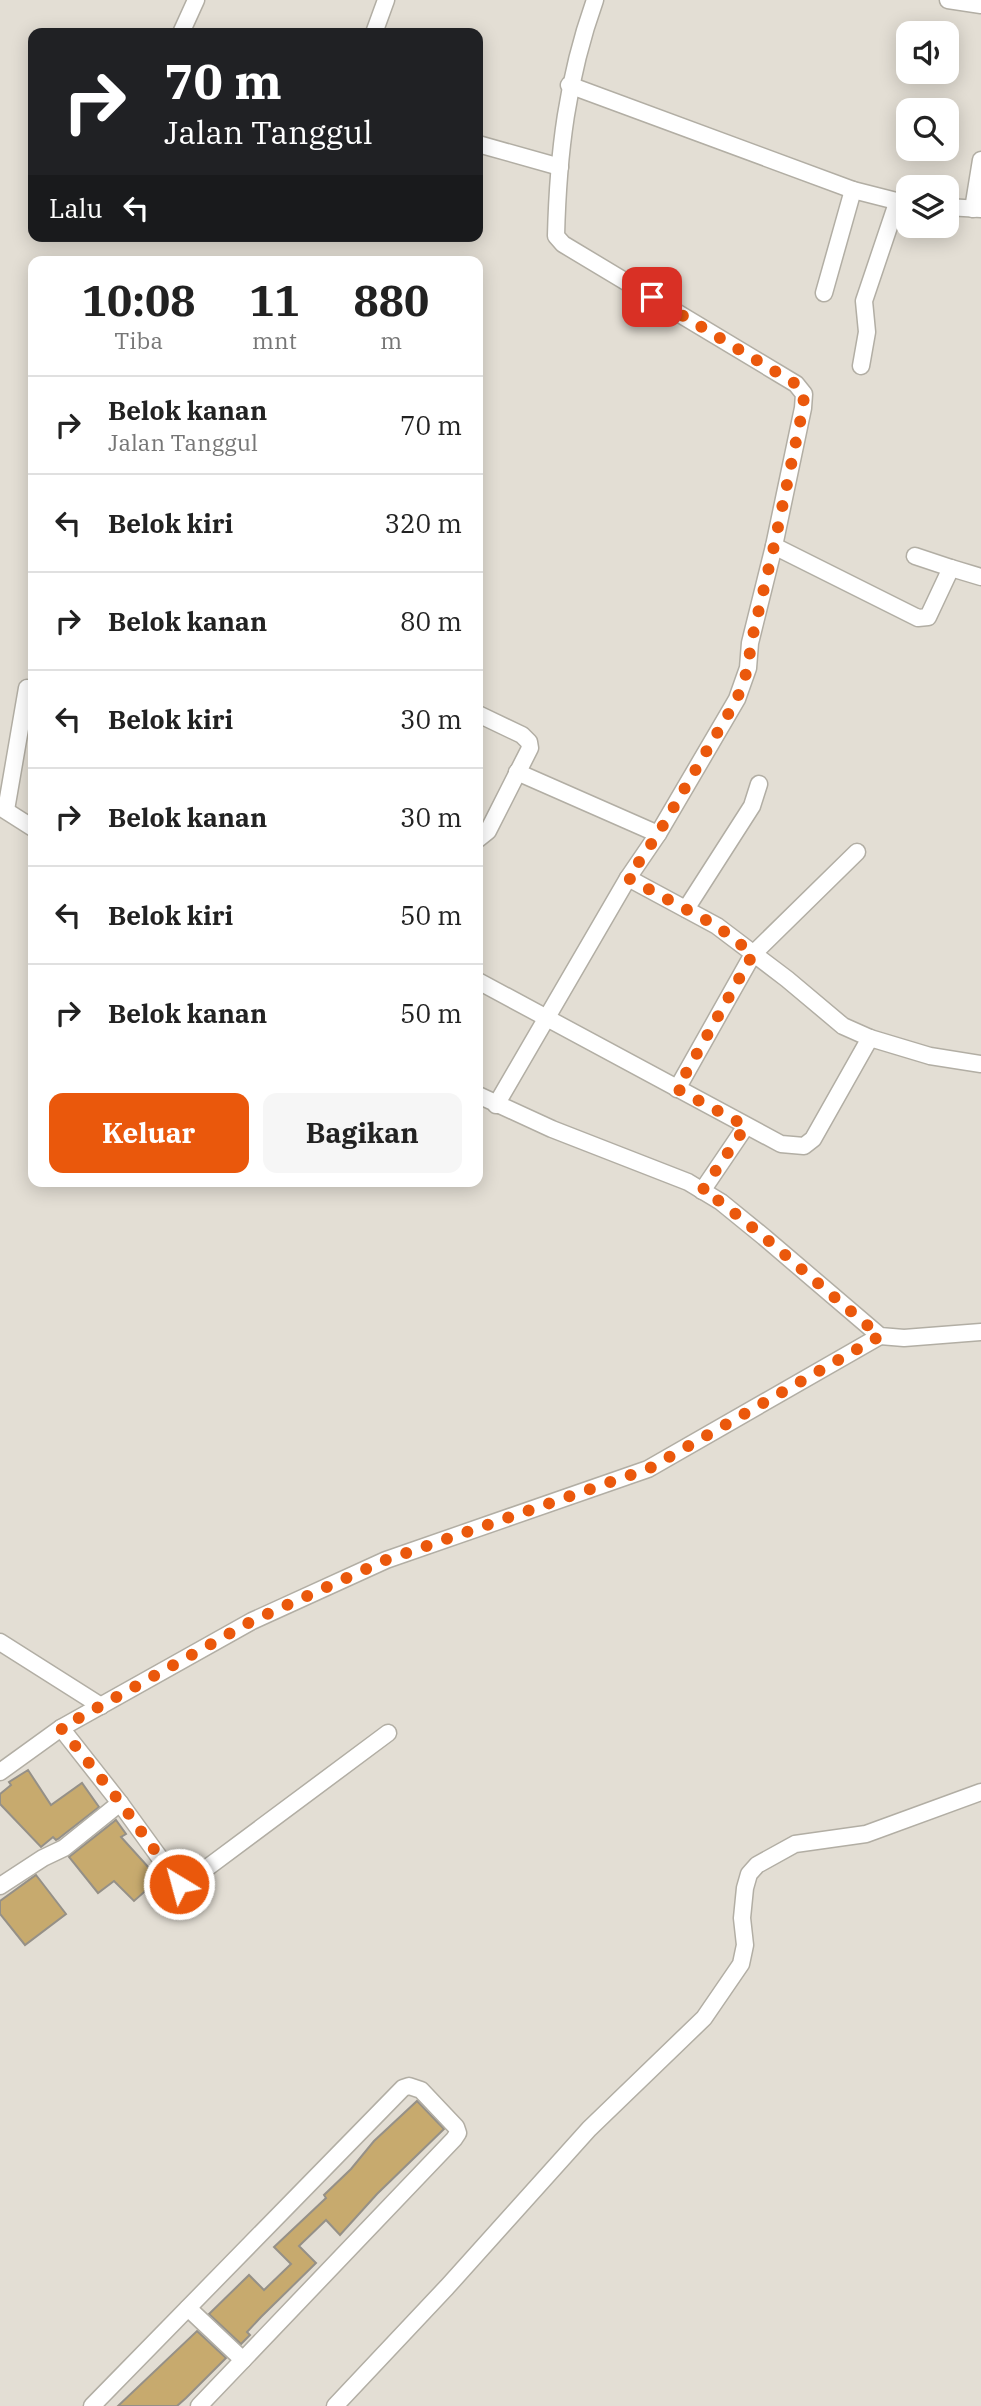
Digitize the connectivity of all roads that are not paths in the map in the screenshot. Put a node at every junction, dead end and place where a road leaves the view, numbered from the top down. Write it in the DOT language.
graph roads {
  1 [pos="196,0"];
  2 [pos="386,0"];
  3 [pos="595,0"];
  4 [pos="948,0"];
  5 [pos="981,5"];
  6 [pos="183,28"];
  7 [pos="376,28"];
  8 [pos="569,85"];
  9 [pos="483,145"];
  10 [pos="981,160"];
  11 [pos="560,167"];
  12 [pos="853,190"];
  13 [pos="896,201"];
  14 [pos="959,208"];
  15 [pos="977,209"];
  16 [pos="896,221"];
  17 [pos="824,293"];
  18 [pos="861,366"];
  19 [pos="774,546"];
  20 [pos="915,556"];
  21 [pos="951,568"];
  22 [pos="981,577"];
  23 [pos="28,688"];
  24 [pos="483,717"];
  25 [pos="517,772"];
  26 [pos="758,784"];
  27 [pos="3,808"];
  28 [pos="28,825"];
  29 [pos="658,834"];
  30 [pos="483,835"];
  31 [pos="857,852"];
  32 [pos="628,878"];
  33 [pos="686,909"];
  34 [pos="753,954"];
  35 [pos="483,984"];
  36 [pos="546,1019"];
  37 [pos="870,1038"];
  38 [pos="981,1064"];
  39 [pos="677,1089"];
  40 [pos="483,1098"];
  41 [pos="496,1105"];
  42 [pos="746,1126"];
  43 [pos="702,1191"];
  44 [pos="981,1332"];
  45 [pos="880,1336"];
  46 [pos="0,1642"];
  47 [pos="101,1706"];
  48 [pos="61,1728"];
  49 [pos="388,1732"];
  50 [pos="0,1772"];
  51 [pos="981,1792"];
  52 [pos="120,1802"];
  53 [pos="3,1879"];
  54 [pos="188,2308"];
  55 [pos="243,2360"];
  56 [pos="92,2406"];
  57 [pos="199,2406"];
  58 [pos="335,2406"];
  1 -- 6 [label="street"];
  2 -- 7 [label="street"];
  3 -- 8 [label="street"];
  4 -- 5 [label="street"];
  8 -- 11 [label="street"];
  8 -- 12 [label="street"];
  9 -- 11 [label="street"];
  10 -- 15 [label="street"];
  11 -- 19 [label="street"];
  12 -- 13 [label="street"];
  12 -- 17 [label="street"];
  14 -- 15 [label="street"];
  16 -- 18 [label="street"];
  19 -- 21 [label="street"];
  19 -- 29 [label="street"];
  20 -- 21 [label="street"];
  21 -- 22 [label="street"];
  23 -- 27 [label="street"];
  24 -- 25 [label="street"];
  25 -- 29 [label="street"];
  25 -- 30 [label="street"];
  26 -- 33 [label="street"];
  27 -- 28 [label="street"];
  29 -- 32 [label="street"];
  31 -- 34 [label="street"];
  32 -- 33 [label="street"];
  32 -- 36 [label="street"];
  33 -- 34 [label="street"];
  34 -- 37 [label="street"];
  34 -- 39 [label="street"];
  35 -- 36 [label="street"];
  36 -- 39 [label="street"];
  36 -- 41 [label="street"];
  37 -- 38 [label="street"];
  37 -- 42 [label="street"];
  39 -- 42 [label="street"];
  40 -- 41 [label="street"];
  41 -- 43 [label="street"];
  42 -- 43 [label="street"];
  43 -- 45 [label="street"];
  44 -- 45 [label="street"];
  45 -- 47 [label="street"];
  46 -- 47 [label="street"];
  47 -- 48 [label="street"];
  48 -- 50 [label="street"];
  48 -- 52 [label="street"];
  49 -- 52 [label="street"];
  51 -- 58 [label="street"];
  52 -- 53 [label="street"];
  54 -- 55 [label="street"];
  54 -- 55 [label="street"];
  54 -- 56 [label="street"];
  55 -- 57 [label="street"];
}
